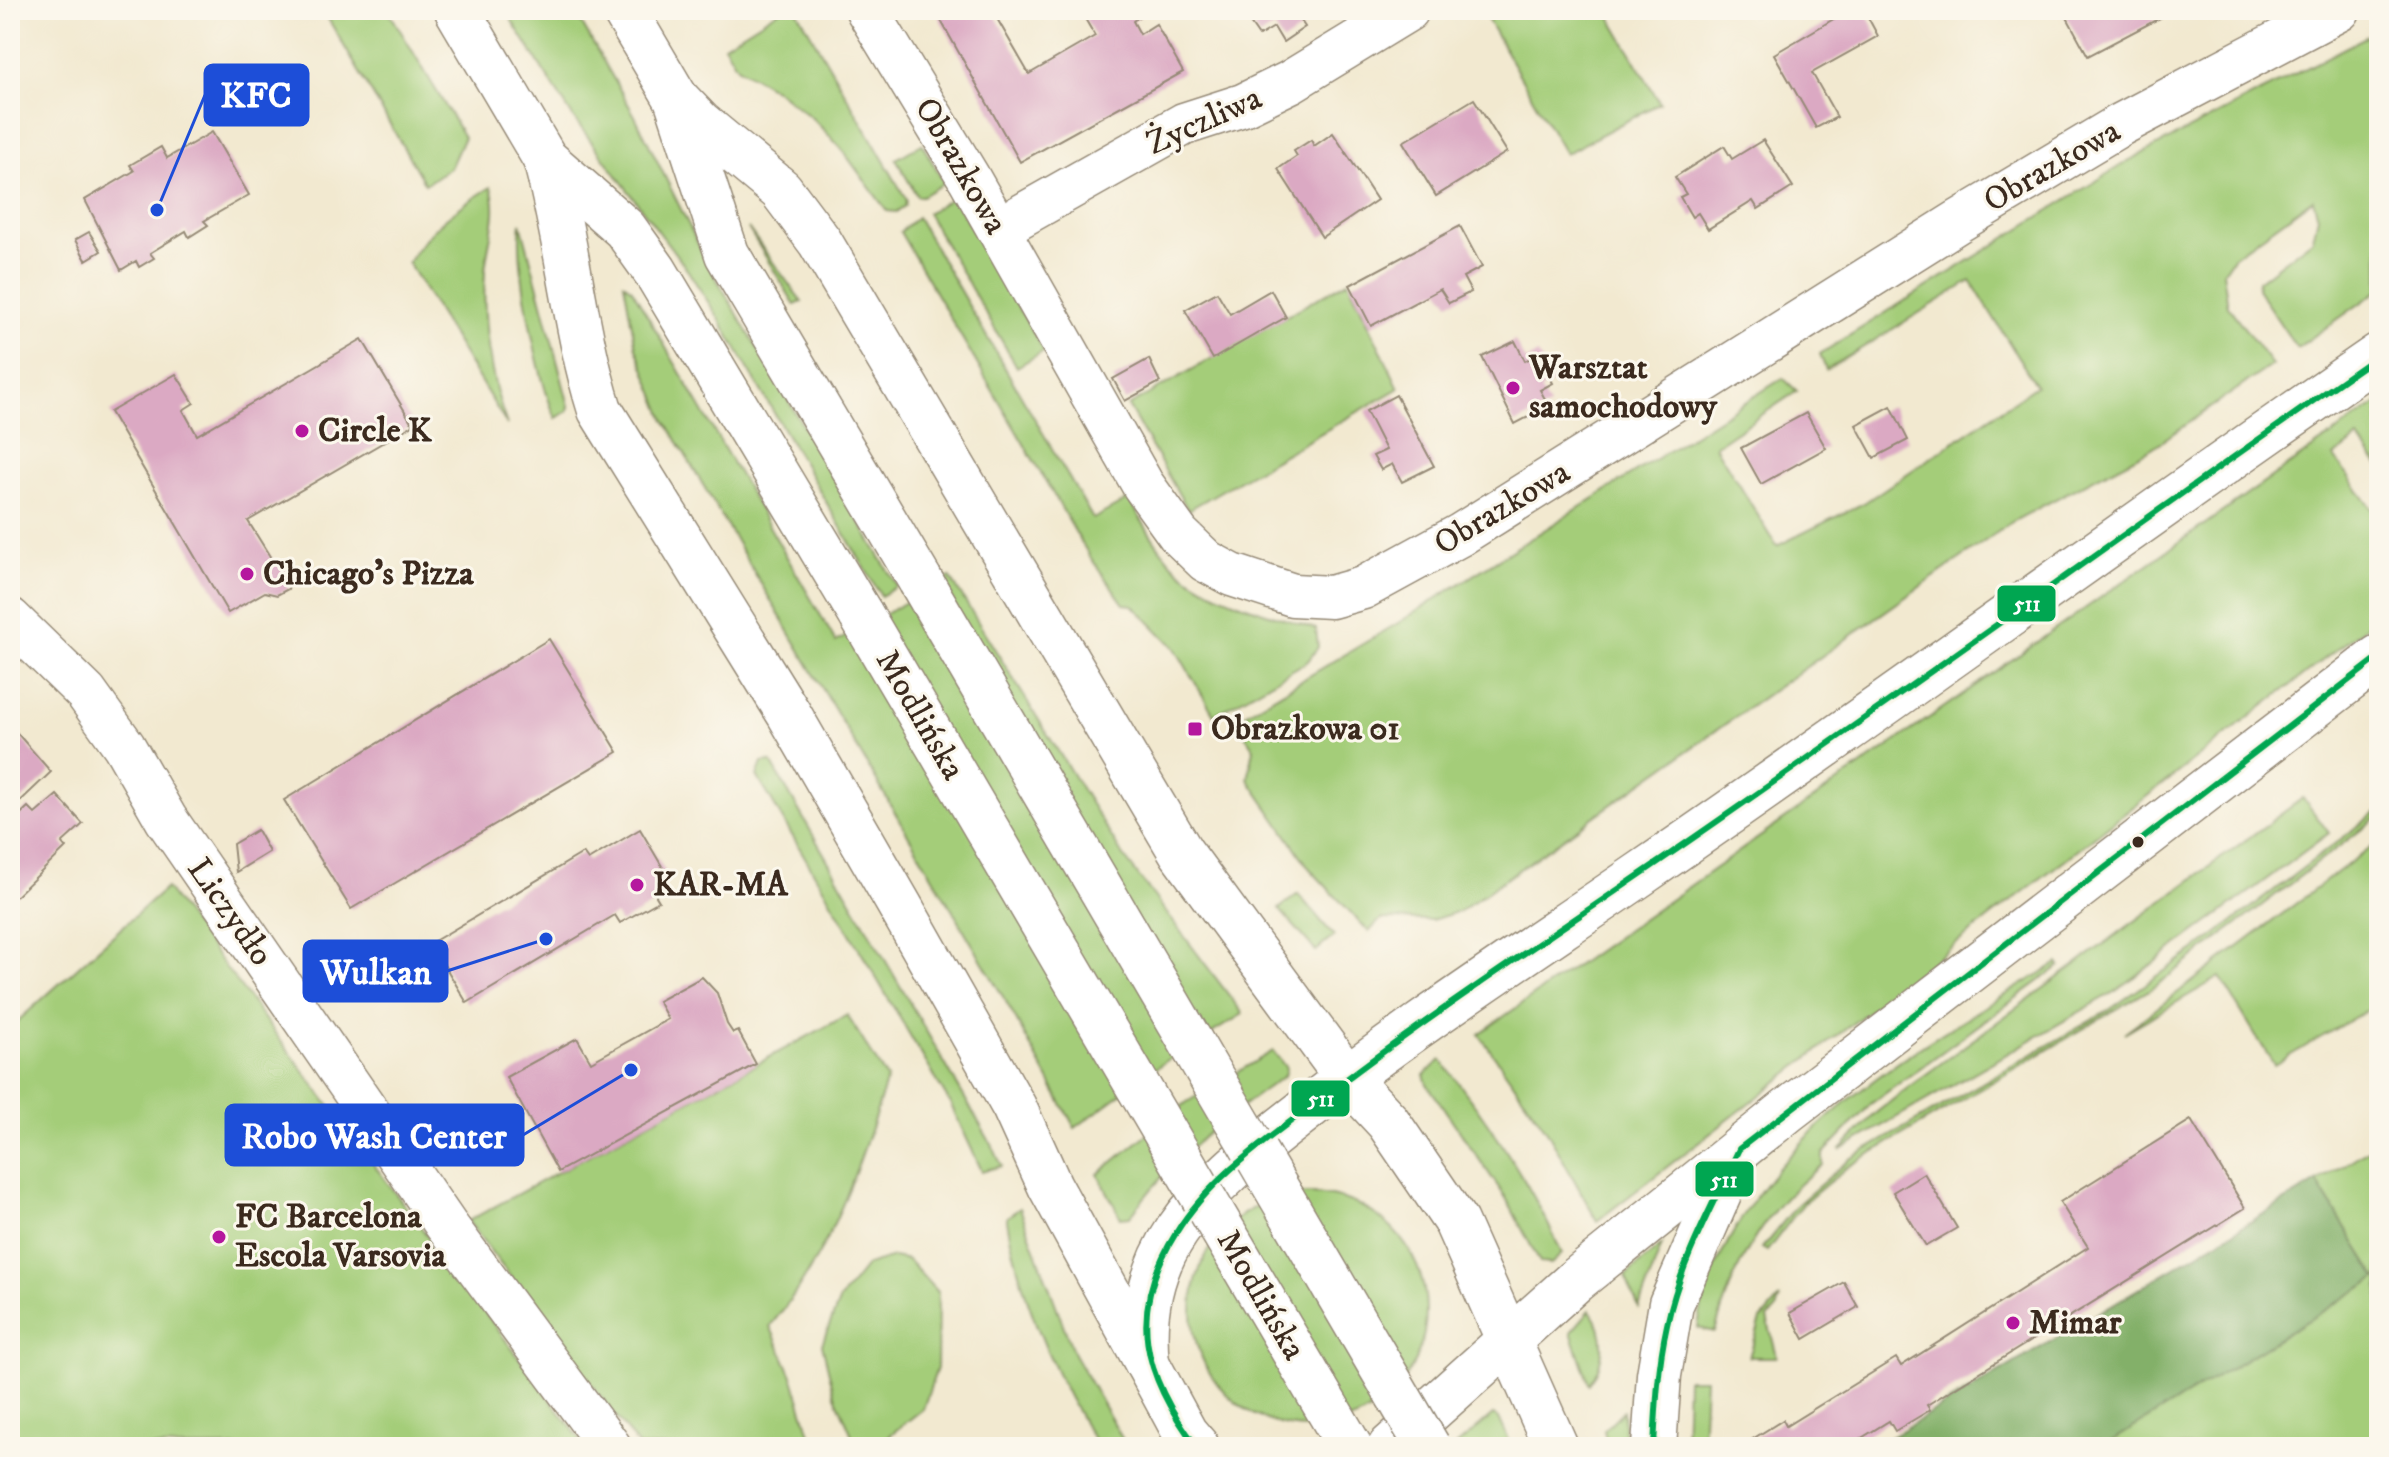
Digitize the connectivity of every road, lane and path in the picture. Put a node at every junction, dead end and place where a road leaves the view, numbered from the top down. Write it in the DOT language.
graph roads {
  1 [pos="457,10"];
  2 [pos="624,10"];
  3 [pos="867,10"];
  4 [pos="1408,10"];
  5 [pos="2339,10"];
  6 [pos="676,98"];
  7 [pos="545,159"];
  8 [pos="998,229"];
  9 [pos="2379,355"];
  10 [pos="10,619"];
  11 [pos="2379,657"];
  12 [pos="1347,1078"];
  13 [pos="1739,1149"];
  14 [pos="1510,1340"];
  15 [pos="1147,1363"];
  16 [pos="610,1447"];
  17 [pos="1197,1447"];
  18 [pos="1350,1447"];
  19 [pos="1390,1447"];
  20 [pos="1428,1447"];
  21 [pos="1556,1447"];
  22 [pos="1654,1447"];
  1 -- 7 [label="main road, Modlińska"];
  2 -- 6 [label="main road, Modlińska"];
  3 -- 8 [label="street, Obrazkowa"];
  4 -- 8 [label="street, Życzliwa"];
  5 -- 8 [label="street, Obrazkowa"];
  6 -- 12 [label="main road"];
  6 -- 20 [label="main road, Modlińska, bridge"];
  7 -- 15 [label="main road"];
  7 -- 18 [label="main road, Modlińska, bridge"];
  9 -- 12 [label="main road"];
  10 -- 16 [label="street, Liczydło"];
  11 -- 13 [label="main road"];
  12 -- 14 [label="main road"];
  12 -- 15 [label="main road"];
  13 -- 14 [label="main road"];
  13 -- 22 [label="main road"];
  14 -- 19 [label="main road"];
  14 -- 21 [label="main road"];
  15 -- 17 [label="main road"];
}
